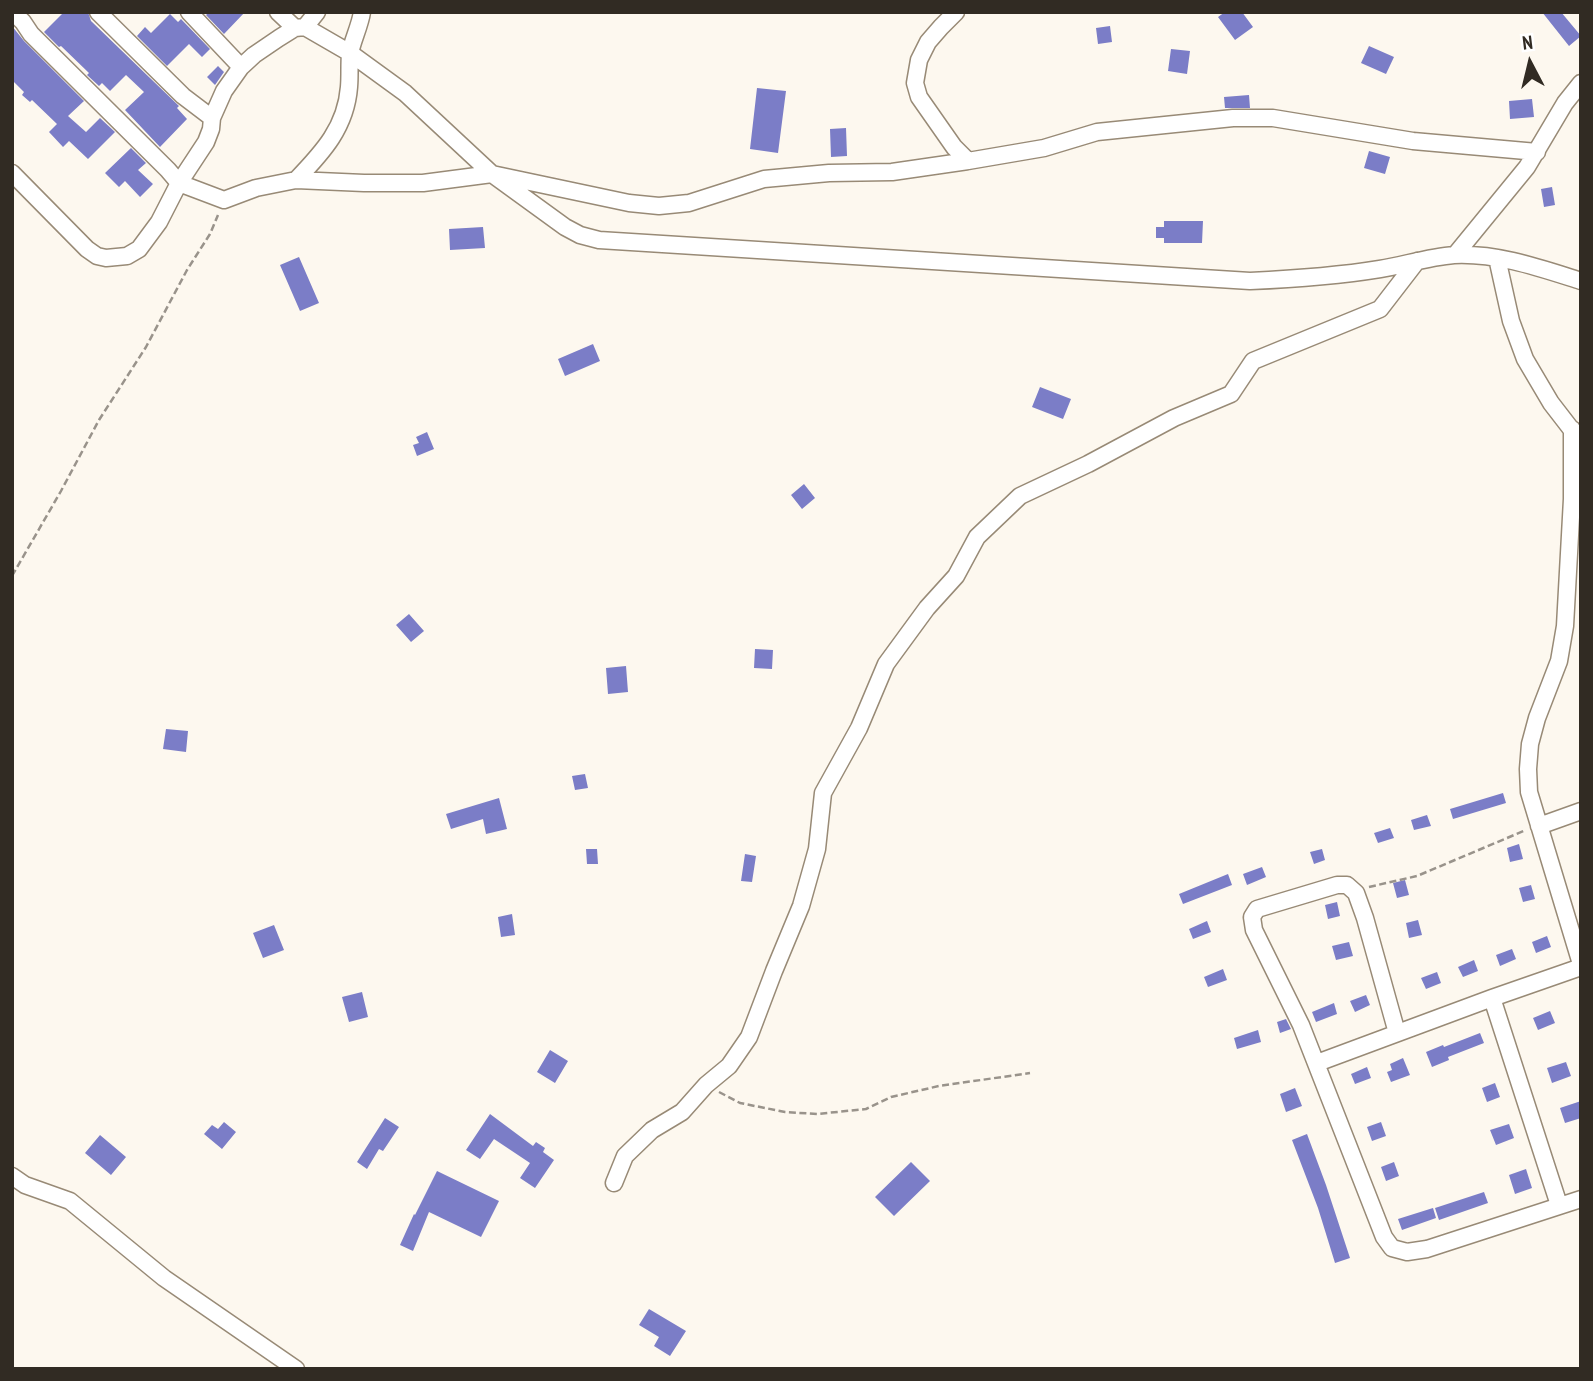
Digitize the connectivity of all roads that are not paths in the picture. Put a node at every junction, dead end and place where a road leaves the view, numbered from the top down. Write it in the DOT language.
graph roads {
  1 [pos="13,12"];
  2 [pos="98,12"];
  3 [pos="189,12"];
  4 [pos="278,12"];
  5 [pos="317,12"];
  6 [pos="362,12"];
  7 [pos="956,12"];
  8 [pos="300,28"];
  9 [pos="350,53"];
  10 [pos="241,67"];
  11 [pos="1581,83"];
  12 [pos="212,118"];
  13 [pos="1537,152"];
  14 [pos="968,161"];
  15 [pos="12,173"];
  16 [pos="492,174"];
  17 [pos="296,180"];
  18 [pos="179,183"];
  19 [pos="1455,255"];
  20 [pos="1497,258"];
  21 [pos="1417,261"];
  22 [pos="1581,281"];
  23 [pos="1576,435"];
  24 [pos="1581,811"];
  25 [pos="1539,826"];
  26 [pos="1581,965"];
  27 [pos="1492,998"];
  28 [pos="1397,1033"];
  29 [pos="1317,1063"];
  30 [pos="12,1176"];
  31 [pos="614,1183"];
  32 [pos="1581,1199"];
  33 [pos="1559,1205"];
  34 [pos="296,1369"];
  1 -- 18 [label="street"];
  2 -- 12 [label="street"];
  3 -- 10 [label="street"];
  4 -- 8 [label="street"];
  5 -- 8 [label="street"];
  6 -- 9 [label="street"];
  7 -- 14 [label="street"];
  8 -- 9 [label="street"];
  8 -- 10 [label="street"];
  9 -- 16 [label="street"];
  9 -- 17 [label="street"];
  10 -- 12 [label="street"];
  11 -- 13 [label="street"];
  12 -- 18 [label="street"];
  13 -- 14 [label="street"];
  13 -- 19 [label="street"];
  14 -- 16 [label="street"];
  15 -- 18 [label="street"];
  16 -- 17 [label="street"];
  16 -- 21 [label="street"];
  17 -- 18 [label="street"];
  19 -- 20 [label="street"];
  19 -- 21 [label="street"];
  20 -- 22 [label="street"];
  20 -- 23 [label="street"];
  21 -- 31 [label="street"];
  23 -- 25 [label="street"];
  24 -- 25 [label="street"];
  25 -- 26 [label="street"];
  26 -- 27 [label="street"];
  27 -- 28 [label="street"];
  27 -- 33 [label="street"];
  28 -- 29 [label="street"];
  28 -- 29 [label="street"];
  29 -- 33 [label="street"];
  30 -- 34 [label="street"];
  32 -- 33 [label="street"];
}
